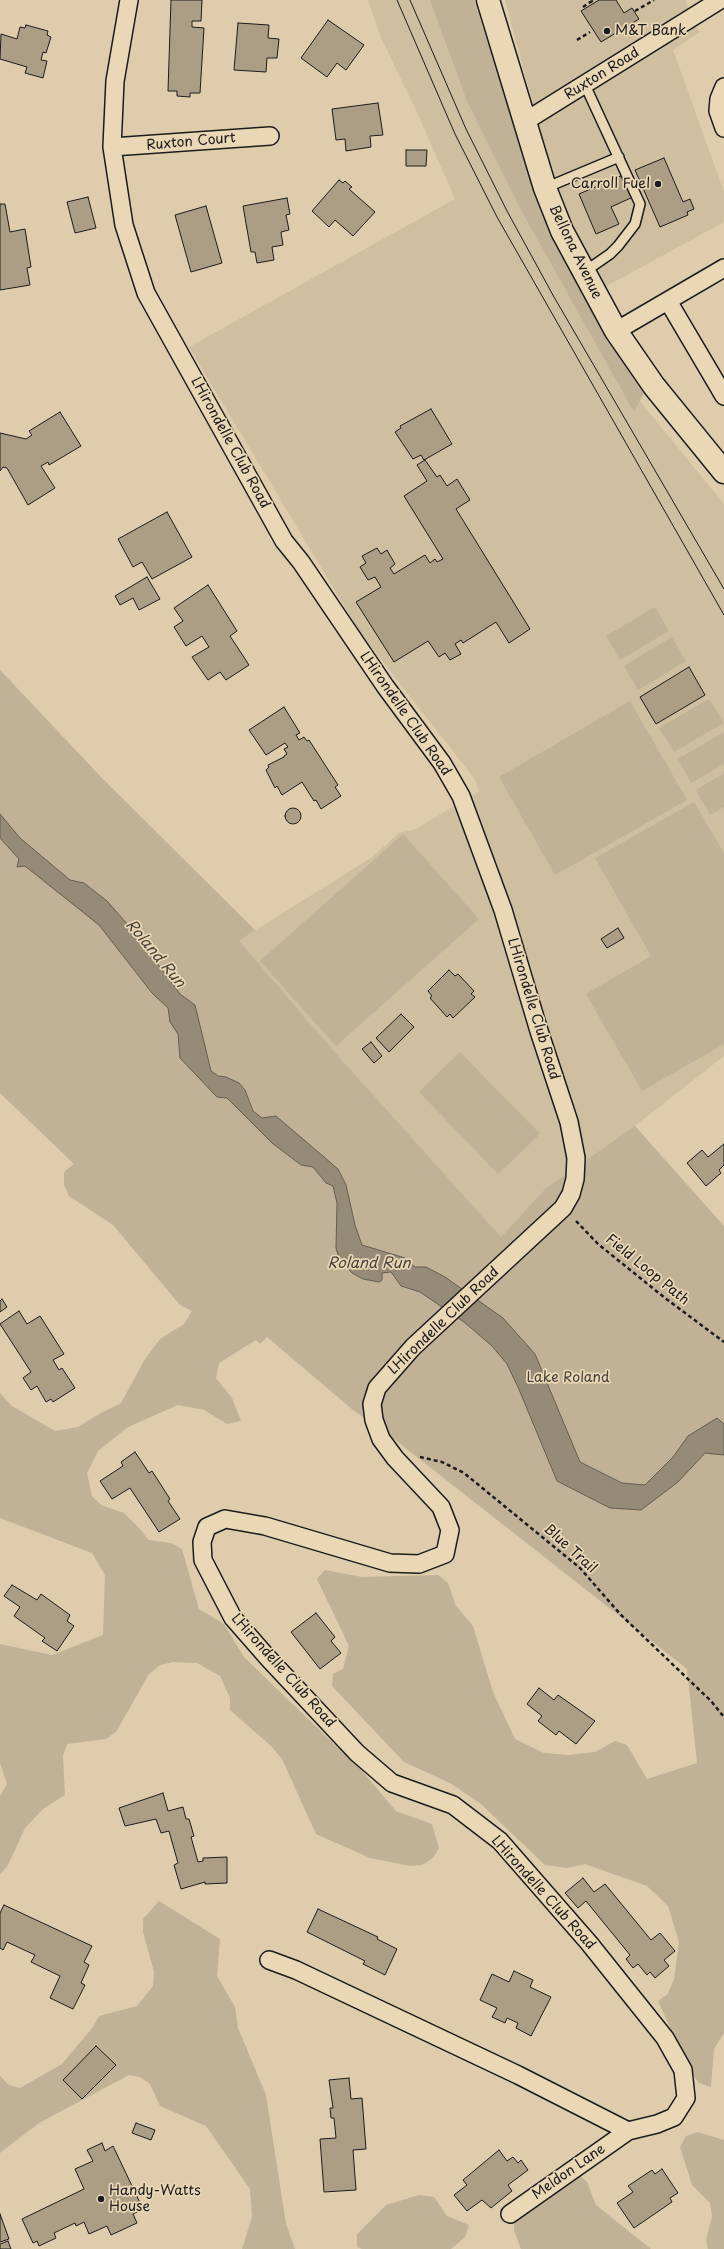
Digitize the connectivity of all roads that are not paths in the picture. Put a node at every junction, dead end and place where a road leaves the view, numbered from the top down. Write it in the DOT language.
graph roads {
  1 [pos="129,0"];
  2 [pos="488,0"];
  3 [pos="720,0"];
  4 [pos="585,85"];
  5 [pos="724,87"];
  6 [pos="524,122"];
  7 [pos="724,128"];
  8 [pos="270,136"];
  9 [pos="112,147"];
  10 [pos="619,157"];
  11 [pos="545,188"];
  12 [pos="724,268"];
  13 [pos="583,272"];
  14 [pos="668,301"];
  15 [pos="616,331"];
  16 [pos="724,396"];
  17 [pos="724,472"];
  18 [pos="269,1960"];
  19 [pos="628,2131"];
  20 [pos="510,2214"];
  1 -- 9 [label="street, LHirondelle Club Road"];
  2 -- 6 [label="main road, Bellona Avenue"];
  3 -- 4 [label="street, Ruxton Road"];
  4 -- 6 [label="street, Ruxton Road"];
  4 -- 10 [label="lane"];
  5 -- 7 [label="street"];
  6 -- 11 [label="main road, Bellona Avenue"];
  8 -- 9 [label="street, Ruxton Court"];
  9 -- 19 [label="street, LHirondelle Club Road"];
  10 -- 11 [label="lane"];
  10 -- 13 [label="lane"];
  11 -- 13 [label="main road, Bellona Avenue"];
  12 -- 14 [label="street"];
  13 -- 15 [label="main road, Bellona Avenue"];
  14 -- 15 [label="street"];
  14 -- 16 [label="street"];
  15 -- 17 [label="main road, Bellona Avenue"];
  18 -- 19 [label="street"];
  19 -- 20 [label="street, Meldon Lane"];
}
